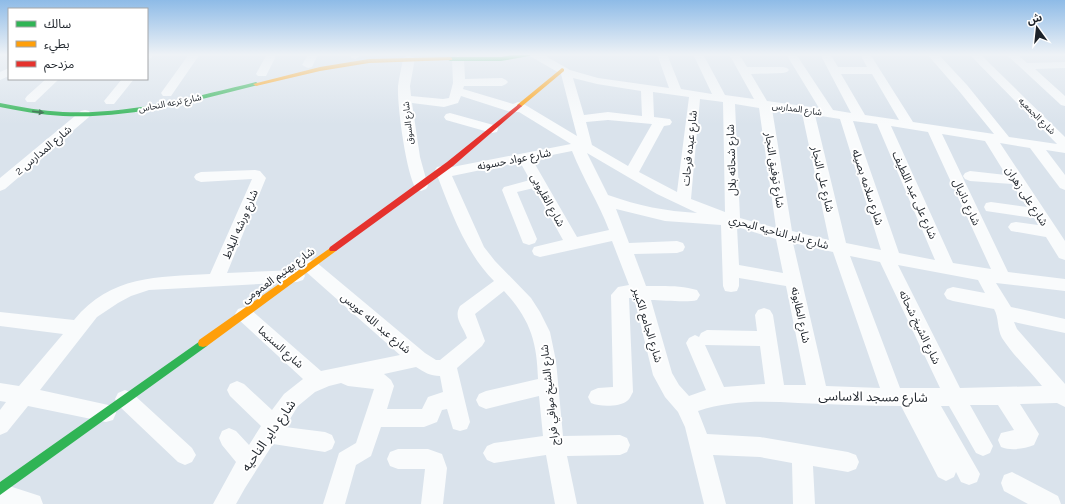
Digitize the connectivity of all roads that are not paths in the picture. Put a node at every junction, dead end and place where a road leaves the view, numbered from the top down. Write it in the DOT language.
graph roads {
  1 [pos="177,78"];
  2 [pos="245,78"];
  3 [pos="288,78"];
  4 [pos="406,78"];
  5 [pos="458,78"];
  6 [pos="555,78"];
  7 [pos="566,78"];
  8 [pos="584,78"];
  9 [pos="671,78"];
  10 [pos="712,78"];
  11 [pos="748,78"];
  12 [pos="806,78"];
  13 [pos="839,78"];
  14 [pos="879,78"];
  15 [pos="953,78"];
  16 [pos="998,78"];
  17 [pos="1037,78"];
  18 [pos="53,80"];
  19 [pos="127,80"];
  20 [pos="233,80"];
  21 [pos="502,82"];
  22 [pos="458,87"];
  23 [pos="1065,87"];
  24 [pos="647,88"];
  25 [pos="1048,88"];
  26 [pos="182,90"];
  27 [pos="676,91"];
  28 [pos="164,94"];
  29 [pos="695,94"];
  30 [pos="146,96"];
  31 [pos="27,98"];
  32 [pos="125,99"];
  33 [pos="406,99"];
  34 [pos="725,99"];
  35 [pos="46,100"];
  36 [pos="105,101"];
  37 [pos="1065,102"];
  38 [pos="764,104"];
  39 [pos="0,105"];
  40 [pos="516,107"];
  41 [pos="142,109"];
  42 [pos="807,110"];
  43 [pos="828,113"];
  44 [pos="85,114"];
  45 [pos="845,116"];
  46 [pos="450,117"];
  47 [pos="860,118"];
  48 [pos="578,119"];
  49 [pos="658,121"];
  50 [pos="882,121"];
  51 [pos="908,125"];
  52 [pos="492,128"];
  53 [pos="933,129"];
  54 [pos="990,137"];
  55 [pos="1005,140"];
  56 [pos="1034,144"];
  57 [pos="1065,144"];
  58 [pos="582,146"];
  59 [pos="1065,149"];
  60 [pos="524,157"];
  61 [pos="443,172"];
  62 [pos="631,173"];
  63 [pos="970,176"];
  64 [pos="201,178"];
  65 [pos="1017,180"];
  66 [pos="538,182"];
  67 [pos="1065,185"];
  68 [pos="0,186"];
  69 [pos="421,186"];
  70 [pos="604,199"];
  71 [pos="683,201"];
  72 [pos="991,208"];
  73 [pos="1039,214"];
  74 [pos="731,221"];
  75 [pos="1016,227"];
  76 [pos="1050,232"];
  77 [pos="784,235"];
  78 [pos="529,239"];
  79 [pos="620,242"];
  80 [pos="573,244"];
  81 [pos="677,247"];
  82 [pos="839,247"];
  83 [pos="540,251"];
  84 [pos="1064,252"];
  85 [pos="889,257"];
  86 [pos="948,268"];
  87 [pos="303,271"];
  88 [pos="983,274"];
  89 [pos="1002,276"];
  90 [pos="216,280"];
  91 [pos="793,281"];
  92 [pos="504,282"];
  93 [pos="1065,285"];
  94 [pos="639,292"];
  95 [pos="952,294"];
  96 [pos="691,295"];
  97 [pos="1002,308"];
  98 [pos="244,314"];
  99 [pos="764,316"];
  100 [pos="0,319"];
  101 [pos="1065,326"];
  102 [pos="78,328"];
  103 [pos="767,339"];
  104 [pos="418,358"];
  105 [pos="447,368"];
  106 [pos="326,379"];
  107 [pos="548,385"];
  108 [pos="237,390"];
  109 [pos="0,392"];
  110 [pos="776,393"];
  111 [pos="818,394"];
  112 [pos="24,396"];
  113 [pos="718,396"];
  114 [pos="1003,396"];
  115 [pos="1063,396"];
  116 [pos="598,397"];
  117 [pos="908,397"];
  118 [pos="954,397"];
  119 [pos="454,398"];
  120 [pos="125,399"];
  121 [pos="486,400"];
  122 [pos="685,406"];
  123 [pos="106,413"];
  124 [pos="375,418"];
  125 [pos="460,422"];
  126 [pos="0,425"];
  127 [pos="271,429"];
  128 [pos="229,438"];
  129 [pos="1008,440"];
  130 [pos="325,442"];
  131 [pos="620,444"];
  132 [pos="700,444"];
  133 [pos="554,445"];
  134 [pos="983,446"];
  135 [pos="494,453"];
  136 [pos="185,454"];
  137 [pos="802,454"];
  138 [pos="398,459"];
  139 [pos="250,462"];
  140 [pos="848,462"];
  141 [pos="946,470"];
  142 [pos="969,474"];
  143 [pos="1012,483"];
  144 [pos="0,489"];
  145 [pos="0,494"];
  146 [pos="1065,502"];
  147 [pos="32,504"];
  148 [pos="224,504"];
  149 [pos="334,504"];
  150 [pos="432,504"];
  151 [pos="566,504"];
  152 [pos="716,504"];
  153 [pos="804,504"];
  154 [pos="1050,504"];
  155 [pos="1060,504"];
  1 -- 28 [label="street"];
  2 -- 20 [label="main road"];
  3 -- 41 [label="main road, شارع ترعه النحاس"];
  4 -- 33 [label="street, شارع السوق"];
  5 -- 22 [label="street"];
  6 -- 40 [label="main road, شارع بهتيم العمومى"];
  7 -- 48 [label="street, شارع الجامع الكبير"];
  8 -- 24 [label="street, شارع المدارس"];
  9 -- 27 [label="street"];
  10 -- 34 [label="street"];
  11 -- 38 [label="street"];
  12 -- 43 [label="street"];
  13 -- 47 [label="street"];
  14 -- 51 [label="street"];
  15 -- 55 [label="street"];
  16 -- 57 [label="street, شارع الجمعيه"];
  17 -- 25 [label="street"];
  18 -- 31 [label="street"];
  19 -- 36 [label="street"];
  21 -- 22 [label="street"];
  22 -- 33 [label="street"];
  22 -- 40 [label="street, شارع داير الناحيه البحري"];
  23 -- 25 [label="street"];
  24 -- 27 [label="street, شارع المدارس"];
  24 -- 49 [label="street"];
  25 -- 37 [label="street"];
  26 -- 28 [label="main road, شارع ترعه النحاس"];
  27 -- 29 [label="street, شارع المدارس"];
  29 -- 34 [label="street, شارع المدارس"];
  29 -- 71 [label="street, شارع عبده فرحات"];
  30 -- 41 [label="main road"];
  31 -- 35 [label="main road"];
  32 -- 36 [label="main road, شارع ترعه النحاس"];
  33 -- 69 [label="street, شارع السوق"];
  34 -- 38 [label="street, شارع المدارس"];
  34 -- 74 [label="street, شارع شحاته بلال"];
  38 -- 42 [label="street, شارع المدارس"];
  38 -- 77 [label="street, شارع توفيق النجار"];
  39 -- 44 [label="main road, شارع ترعه النحاس, one-way"];
  40 -- 52 [label="main road, شارع بهتيم العمومى"];
  40 -- 58 [label="street, شارع داير الناحيه البحري"];
  41 -- 44 [label="main road, شارع ترعه النحاس"];
  42 -- 43 [label="street, شارع المدارس"];
  42 -- 82 [label="street, شارع على النجار"];
  43 -- 45 [label="street, شارع المدارس"];
  44 -- 68 [label="street, شارع المدارس 2"];
  45 -- 47 [label="street, شارع المدارس"];
  45 -- 85 [label="street, شارع سلامه بصيله"];
  46 -- 52 [label="street"];
  47 -- 50 [label="street, شارع المدارس"];
  48 -- 49 [label="street"];
  48 -- 58 [label="street, شارع الجامع الكبير"];
  49 -- 62 [label="street"];
  50 -- 51 [label="street, شارع المدارس"];
  50 -- 86 [label="street, شارع على عبد اللطيف"];
  51 -- 53 [label="street, شارع المدارس"];
  52 -- 61 [label="main road, شارع بهتيم العمومى"];
  53 -- 54 [label="street, شارع المدارس"];
  53 -- 89 [label="street, شارع دانيال"];
  54 -- 55 [label="street, شارع المدارس"];
  54 -- 65 [label="street, شارع على زهران"];
  55 -- 56 [label="street, شارع المدارس"];
  56 -- 59 [label="street, شارع المدارس"];
  56 -- 67 [label="street"];
  58 -- 60 [label="street, شارع عواد حسونه"];
  58 -- 62 [label="street, شارع داير الناحيه البحري"];
  58 -- 70 [label="street, شارع الجامع الكبير"];
  60 -- 61 [label="street, شارع عواد حسونه"];
  60 -- 66 [label="street, شارع القليوبى"];
  61 -- 69 [label="main road, شارع بهتيم العمومى"];
  61 -- 92 [label="street, شارع الشيخ موافي فراج"];
  62 -- 71 [label="street, شارع داير الناحيه البحري"];
  63 -- 65 [label="street"];
  64 -- 90 [label="street, شارع ورشه البلاط"];
  65 -- 73 [label="street, شارع على زهران"];
  66 -- 78 [label="street"];
  66 -- 80 [label="street, شارع القليوبى"];
  69 -- 87 [label="main road, شارع بهتيم العمومى"];
  70 -- 74 [label="street"];
  70 -- 79 [label="street, شارع الجامع الكبير"];
  71 -- 74 [label="street, شارع داير الناحيه البحري"];
  72 -- 73 [label="street"];
  73 -- 76 [label="street, شارع على زهران"];
  74 -- 77 [label="street, شارع داير الناحيه البحري"];
  74 -- 91 [label="street, شارع شحاته بلال"];
  75 -- 76 [label="street"];
  76 -- 84 [label="street, شارع على زهران"];
  77 -- 82 [label="street, شارع داير الناحيه البحري"];
  77 -- 91 [label="street, شارع الطابونه"];
  79 -- 80 [label="street"];
  79 -- 81 [label="street"];
  79 -- 94 [label="street, شارع الجامع الكبير"];
  80 -- 83 [label="street"];
  82 -- 85 [label="street, شارع داير الناحيه البحري"];
  82 -- 117 [label="street, شارع على النجار"];
  85 -- 86 [label="street, شارع داير الناحيه البحري"];
  85 -- 118 [label="street, شارع الشيخ شحاته"];
  86 -- 88 [label="street, شارع داير الناحيه البحري"];
  87 -- 90 [label="street"];
  87 -- 98 [label="main road, شارع بهتيم العمومى"];
  87 -- 104 [label="street, شارع عبد الله عويس"];
  88 -- 89 [label="street, شارع داير الناحيه البحري"];
  88 -- 97 [label="street"];
  89 -- 93 [label="street, شارع داير الناحيه البحري"];
  90 -- 102 [label="street"];
  91 -- 111 [label="street, شارع الطابونه"];
  92 -- 105 [label="street"];
  92 -- 107 [label="street, شارع الشيخ موافي فراج"];
  94 -- 96 [label="street"];
  94 -- 116 [label="street"];
  94 -- 122 [label="street, شارع الجامع الكبير"];
  95 -- 97 [label="street"];
  97 -- 101 [label="street"];
  97 -- 115 [label="street"];
  98 -- 106 [label="street, شارع السنيما"];
  98 -- 120 [label="main road, شارع بهتيم العمومى"];
  99 -- 103 [label="street"];
  100 -- 102 [label="street"];
  102 -- 112 [label="street"];
  103 -- 110 [label="street"];
  103 -- 113 [label="street"];
  104 -- 105 [label="street, شارع عبد الله عويس"];
  104 -- 106 [label="street, شارع داير الناحيه"];
  105 -- 119 [label="street"];
  106 -- 124 [label="street"];
  106 -- 127 [label="street, شارع داير الناحيه"];
  107 -- 121 [label="street"];
  107 -- 133 [label="street, شارع الشيخ موافي فراج"];
  108 -- 127 [label="street"];
  109 -- 112 [label="street"];
  110 -- 111 [label="street, شارع مسجد الاساسى"];
  110 -- 113 [label="street, شارع مسجد الاساسى"];
  111 -- 117 [label="street, شارع مسجد الاساسى"];
  112 -- 123 [label="street"];
  112 -- 126 [label="street"];
  113 -- 122 [label="street, شارع مسجد الاساسى"];
  114 -- 115 [label="street, شارع مسجد الاساسى"];
  114 -- 118 [label="street, شارع مسجد الاساسى"];
  114 -- 129 [label="street"];
  117 -- 118 [label="street, شارع مسجد الاساسى"];
  117 -- 141 [label="street"];
  117 -- 142 [label="street"];
  118 -- 134 [label="street, شارع الشيخ شحاته"];
  119 -- 124 [label="street"];
  119 -- 125 [label="street"];
  120 -- 123 [label="main road, شارع بهتيم العمومى"];
  120 -- 136 [label="street"];
  122 -- 132 [label="street, شارع الجامع الكبير"];
  123 -- 144 [label="main road, شارع بهتيم العمومى"];
  124 -- 149 [label="street"];
  127 -- 130 [label="street"];
  127 -- 139 [label="street, شارع داير الناحيه"];
  128 -- 139 [label="street"];
  131 -- 133 [label="street"];
  132 -- 137 [label="street"];
  132 -- 152 [label="street, شارع الجامع الكبير"];
  133 -- 135 [label="street"];
  133 -- 151 [label="street, شارع الشيخ موافي فراج"];
  137 -- 140 [label="street"];
  137 -- 153 [label="street"];
  138 -- 150 [label="street"];
  139 -- 148 [label="street, شارع داير الناحيه"];
  143 -- 154 [label="street"];
  145 -- 147 [label="street"];
  146 -- 155 [label="street"];
}
